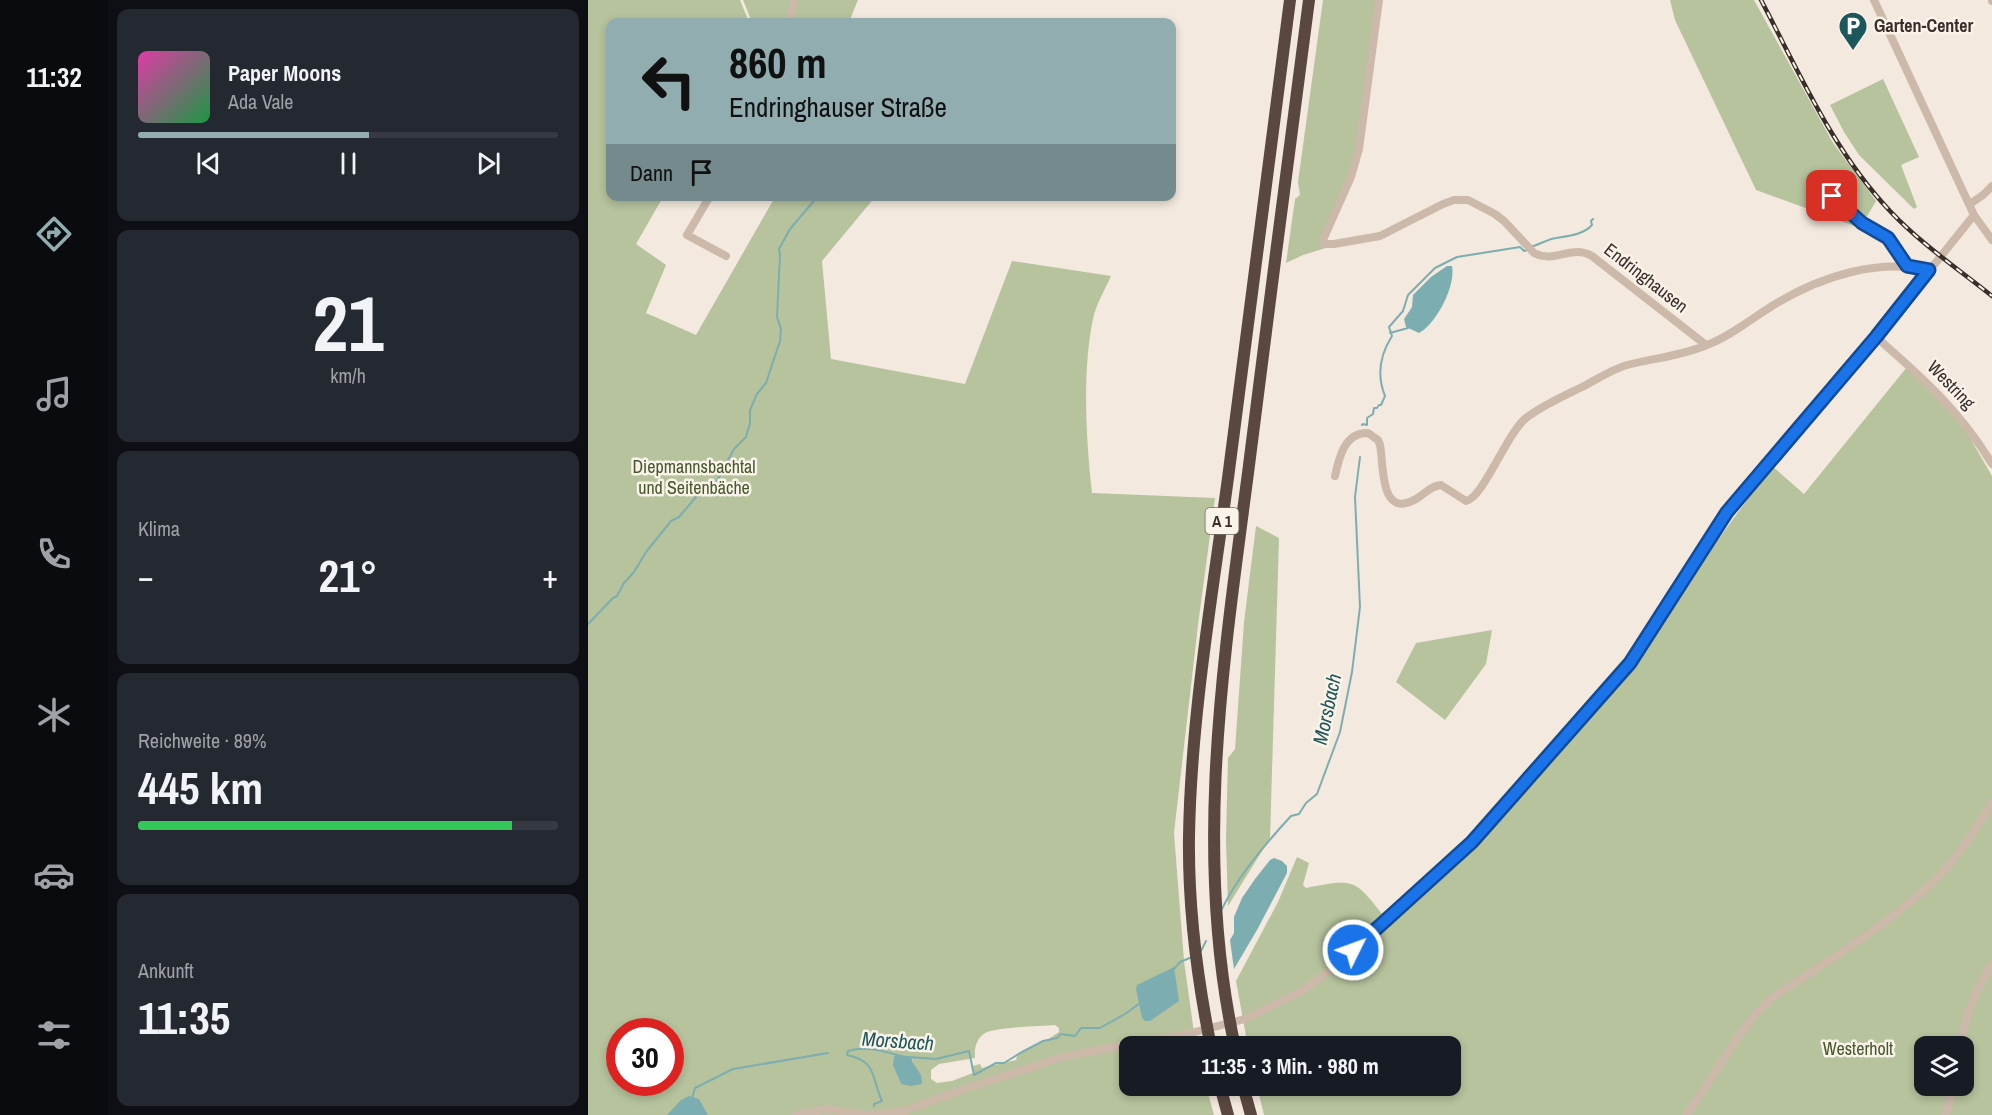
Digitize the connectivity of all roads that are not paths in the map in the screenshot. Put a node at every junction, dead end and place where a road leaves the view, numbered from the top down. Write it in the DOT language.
graph roads {
  1 [pos="794,0"];
  2 [pos="1282,0"];
  3 [pos="1290,0"];
  4 [pos="1309,0"];
  5 [pos="1315,0"];
  6 [pos="1379,0"];
  7 [pos="1874,0"];
  8 [pos="790,18"];
  9 [pos="1304,33"];
  10 [pos="1285,41"];
  11 [pos="1992,186"];
  12 [pos="1832,196"];
  13 [pos="707,201"];
  14 [pos="1970,204"];
  15 [pos="1974,215"];
  16 [pos="1992,240"];
  17 [pos="726,256"];
  18 [pos="1907,266"];
  19 [pos="1931,267"];
  20 [pos="1876,337"];
  21 [pos="1706,345"];
  22 [pos="1992,464"];
  23 [pos="1335,476"];
  24 [pos="1992,802"];
  25 [pos="1992,964"];
  26 [pos="1209,1036"];
  27 [pos="1233,1036"];
  28 [pos="1962,1036"];
  29 [pos="1222,1096"];
  30 [pos="1246,1096"];
  31 [pos="1951,1096"];
  32 [pos="890,1114"];
  33 [pos="796,1115"];
  34 [pos="869,1115"];
  35 [pos="1228,1115"];
  36 [pos="1251,1115"];
  37 [pos="1686,1115"];
  38 [pos="1946,1115"];
  1 -- 8 [label="street"];
  2 -- 10 [label="highway"];
  3 -- 10 [label="highway, A 1"];
  4 -- 9 [label="highway, A 1"];
  5 -- 9 [label="highway"];
  6 -- 21 [label="street, Endringhausen"];
  7 -- 14 [label="street"];
  9 -- 27 [label="highway, A 1"];
  10 -- 26 [label="highway, A 1"];
  11 -- 14 [label="street"];
  12 -- 18 [label="street"];
  13 -- 17 [label="street"];
  14 -- 15 [label="street"];
  15 -- 16 [label="street"];
  15 -- 19 [label="street"];
  18 -- 19 [label="street"];
  18 -- 21 [label="street"];
  19 -- 20 [label="street"];
  20 -- 22 [label="street, Westring"];
  20 -- 32 [label="street"];
  21 -- 23 [label="street"];
  24 -- 37 [label="street"];
  25 -- 28 [label="street"];
  29 -- 35 [label="highway"];
  30 -- 36 [label="highway"];
  31 -- 38 [label="street"];
  32 -- 34 [label="street"];
  33 -- 34 [label="street"];
}
